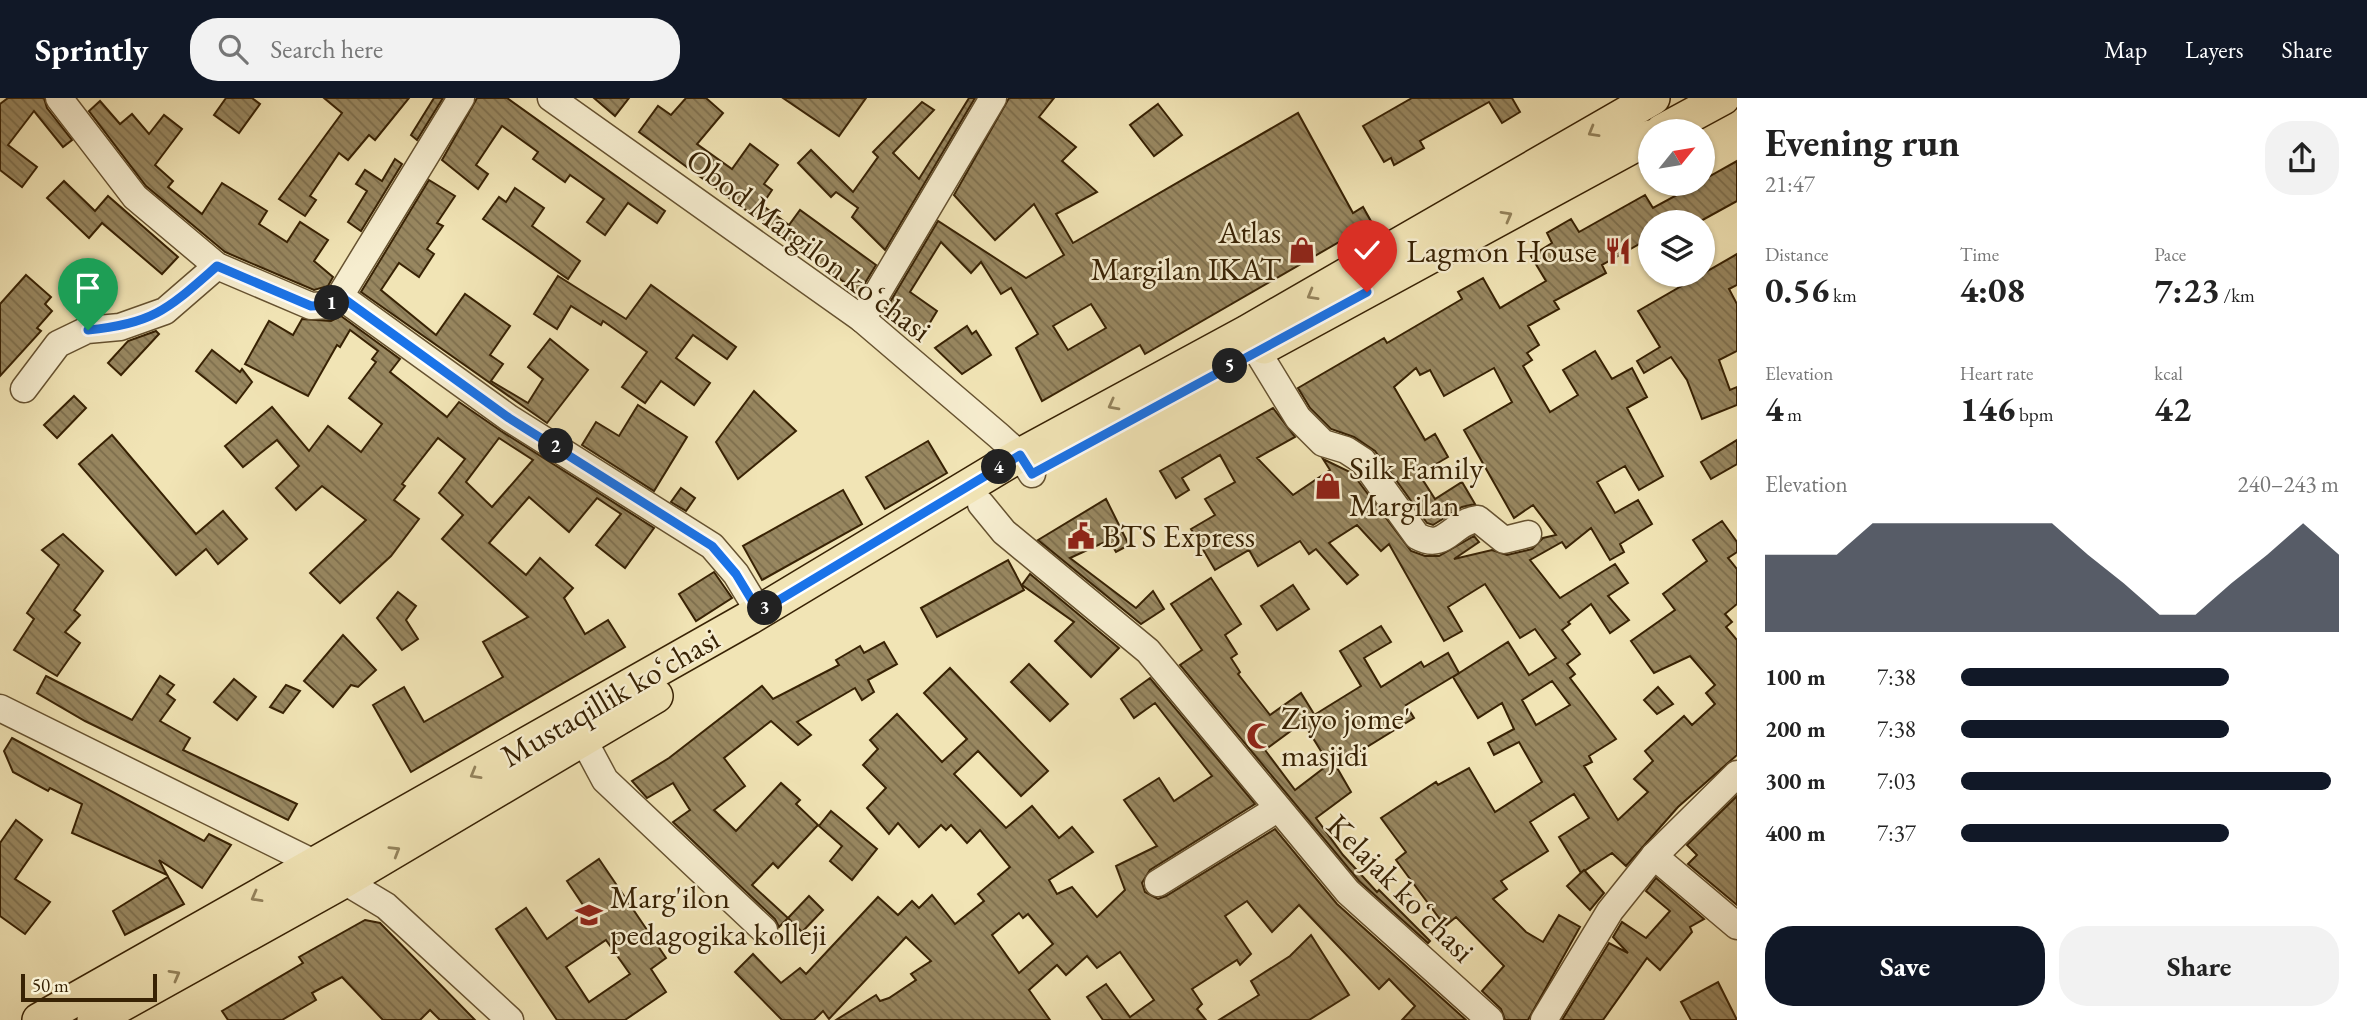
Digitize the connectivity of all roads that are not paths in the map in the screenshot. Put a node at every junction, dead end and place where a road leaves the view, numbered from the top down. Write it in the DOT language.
graph roads {
  1 [pos="59,98"];
  2 [pos="461,98"];
  3 [pos="551,98"];
  4 [pos="993,98"];
  5 [pos="1723,98"];
  6 [pos="1633,103"];
  7 [pos="1684,119"];
  8 [pos="1638,145"];
  9 [pos="217,266"];
  10 [pos="340,296"];
  11 [pos="862,319"];
  12 [pos="1257,351"];
  13 [pos="24,389"];
  14 [pos="1026,465"];
  15 [pos="981,504"];
  16 [pos="1528,534"];
  17 [pos="759,612"];
  18 [pos="0,708"];
  19 [pos="583,740"];
  20 [pos="1737,774"];
  21 [pos="1276,808"];
  22 [pos="1654,856"];
  23 [pos="316,864"];
  24 [pos="344,881"];
  25 [pos="1158,883"];
  26 [pos="1737,926"];
  27 [pos="764,930"];
  28 [pos="39,1020"];
  29 [pos="94,1020"];
  30 [pos="510,1020"];
  31 [pos="1490,1020"];
  32 [pos="1544,1020"];
  1 -- 9 [label="street"];
  2 -- 10 [label="street"];
  3 -- 11 [label="street, Obod Margilon koʻchasi"];
  4 -- 11 [label="street"];
  5 -- 7 [label="main road"];
  6 -- 14 [label="main road, Mustaqillik koʻchasi, one-way"];
  12 -- 8 [label="main road, Mustaqillik koʻchasi, one-way"];
  9 -- 10 [label="street"];
  9 -- 13 [label="street"];
  10 -- 17 [label="street"];
  11 -- 14 [label="street, Obod Margilon koʻchasi"];
  12 -- 14 [label="main road, Mustaqillik koʻchasi"];
  12 -- 16 [label="street"];
  14 -- 15 [label="main road, Mustaqillik koʻchasi"];
  14 -- 17 [label="main road, Mustaqillik koʻchasi"];
  15 -- 19 [label="main road, Mustaqillik koʻchasi"];
  15 -- 21 [label="street, Kelajak koʻchasi"];
  17 -- 23 [label="main road, Mustaqillik koʻchasi, one-way"];
  18 -- 23 [label="street"];
  24 -- 19 [label="main road, Mustaqillik koʻchasi, one-way"];
  19 -- 27 [label="street"];
  20 -- 22 [label="street"];
  21 -- 25 [label="street"];
  21 -- 31 [label="street, Kelajak koʻchasi"];
  22 -- 26 [label="street"];
  22 -- 32 [label="street"];
  23 -- 24 [label="street"];
  23 -- 28 [label="main road, Mustaqillik koʻchasi, one-way"];
  29 -- 24 [label="main road, Mustaqillik koʻchasi, one-way"];
  24 -- 30 [label="street"];
}
